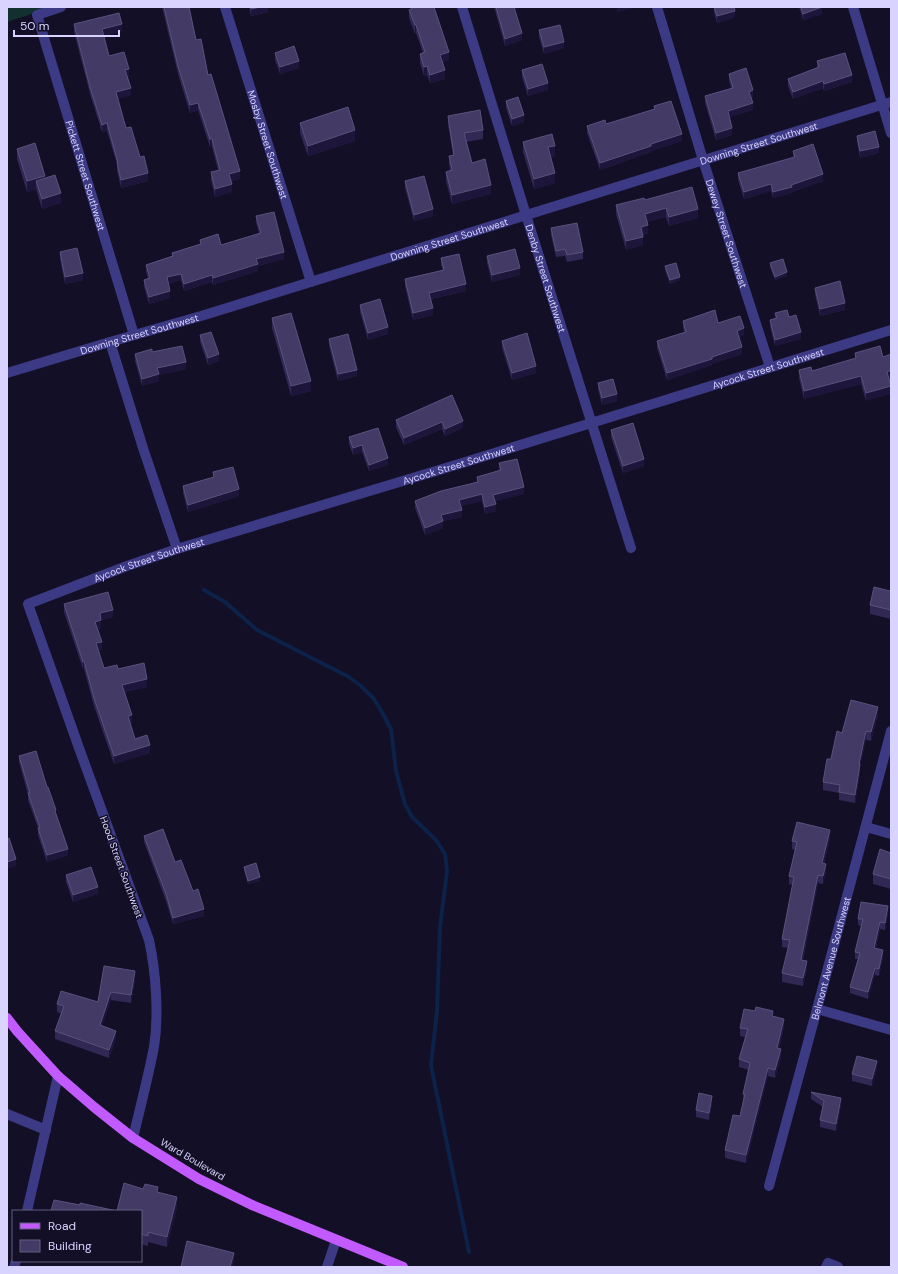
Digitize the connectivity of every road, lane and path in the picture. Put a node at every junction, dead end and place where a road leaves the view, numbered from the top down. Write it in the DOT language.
graph roads {
  1 [pos="61,7"];
  2 [pos="225,7"];
  3 [pos="462,7"];
  4 [pos="658,7"];
  5 [pos="852,7"];
  6 [pos="886,103"];
  7 [pos="891,134"];
  8 [pos="703,160"];
  9 [pos="526,215"];
  10 [pos="310,282"];
  11 [pos="891,330"];
  12 [pos="134,335"];
  13 [pos="110,342"];
  14 [pos="770,367"];
  15 [pos="7,373"];
  16 [pos="592,422"];
  17 [pos="631,548"];
  18 [pos="177,549"];
  19 [pos="28,604"];
  20 [pos="891,731"];
  21 [pos="866,827"];
  22 [pos="891,834"];
  23 [pos="817,1009"];
  24 [pos="8,1024"];
  25 [pos="891,1030"];
  26 [pos="58,1076"];
  27 [pos="7,1114"];
  28 [pos="46,1130"];
  29 [pos="133,1138"];
  30 [pos="769,1186"];
  31 [pos="27,1210"];
  32 [pos="336,1240"];
  33 [pos="327,1267"];
  34 [pos="402,1267"];
  35 [pos="826,1267"];
  36 [pos="838,1267"];
  1 -- 12 [label="street, Pickett Street Southwest"];
  2 -- 10 [label="street, Mosby Street Southwest"];
  3 -- 9 [label="street, Denby Street Southwest"];
  4 -- 8 [label="street, Dewey Street Southwest"];
  5 -- 6 [label="street"];
  6 -- 7 [label="street"];
  6 -- 8 [label="street, Downing Street Southwest"];
  8 -- 9 [label="street, Downing Street Southwest"];
  8 -- 14 [label="street, Dewey Street Southwest"];
  9 -- 10 [label="street, Downing Street Southwest"];
  9 -- 16 [label="street, Denby Street Southwest"];
  10 -- 12 [label="street, Downing Street Southwest"];
  11 -- 14 [label="street, Aycock Street Southwest"];
  12 -- 13 [label="street, Downing Street Southwest"];
  13 -- 15 [label="street, Downing Street Southwest"];
  13 -- 18 [label="street"];
  14 -- 16 [label="street, Aycock Street Southwest"];
  16 -- 17 [label="street, Denby Street Southwest"];
  16 -- 18 [label="street, Aycock Street Southwest"];
  18 -- 19 [label="street, Aycock Street Southwest"];
  19 -- 29 [label="street, Hood Street Southwest"];
  20 -- 21 [label="street, Belmont Avenue Southwest"];
  21 -- 22 [label="street"];
  21 -- 23 [label="street, Belmont Avenue Southwest"];
  23 -- 25 [label="street"];
  23 -- 30 [label="street, Belmont Avenue Southwest"];
  24 -- 26 [label="main road, Ward Boulevard"];
  26 -- 28 [label="street"];
  26 -- 29 [label="main road, Ward Boulevard"];
  27 -- 28 [label="street"];
  28 -- 31 [label="street"];
  29 -- 32 [label="main road, Ward Boulevard"];
  32 -- 33 [label="street"];
  32 -- 34 [label="main road, Ward Boulevard"];
  35 -- 36 [label="street"];
}
